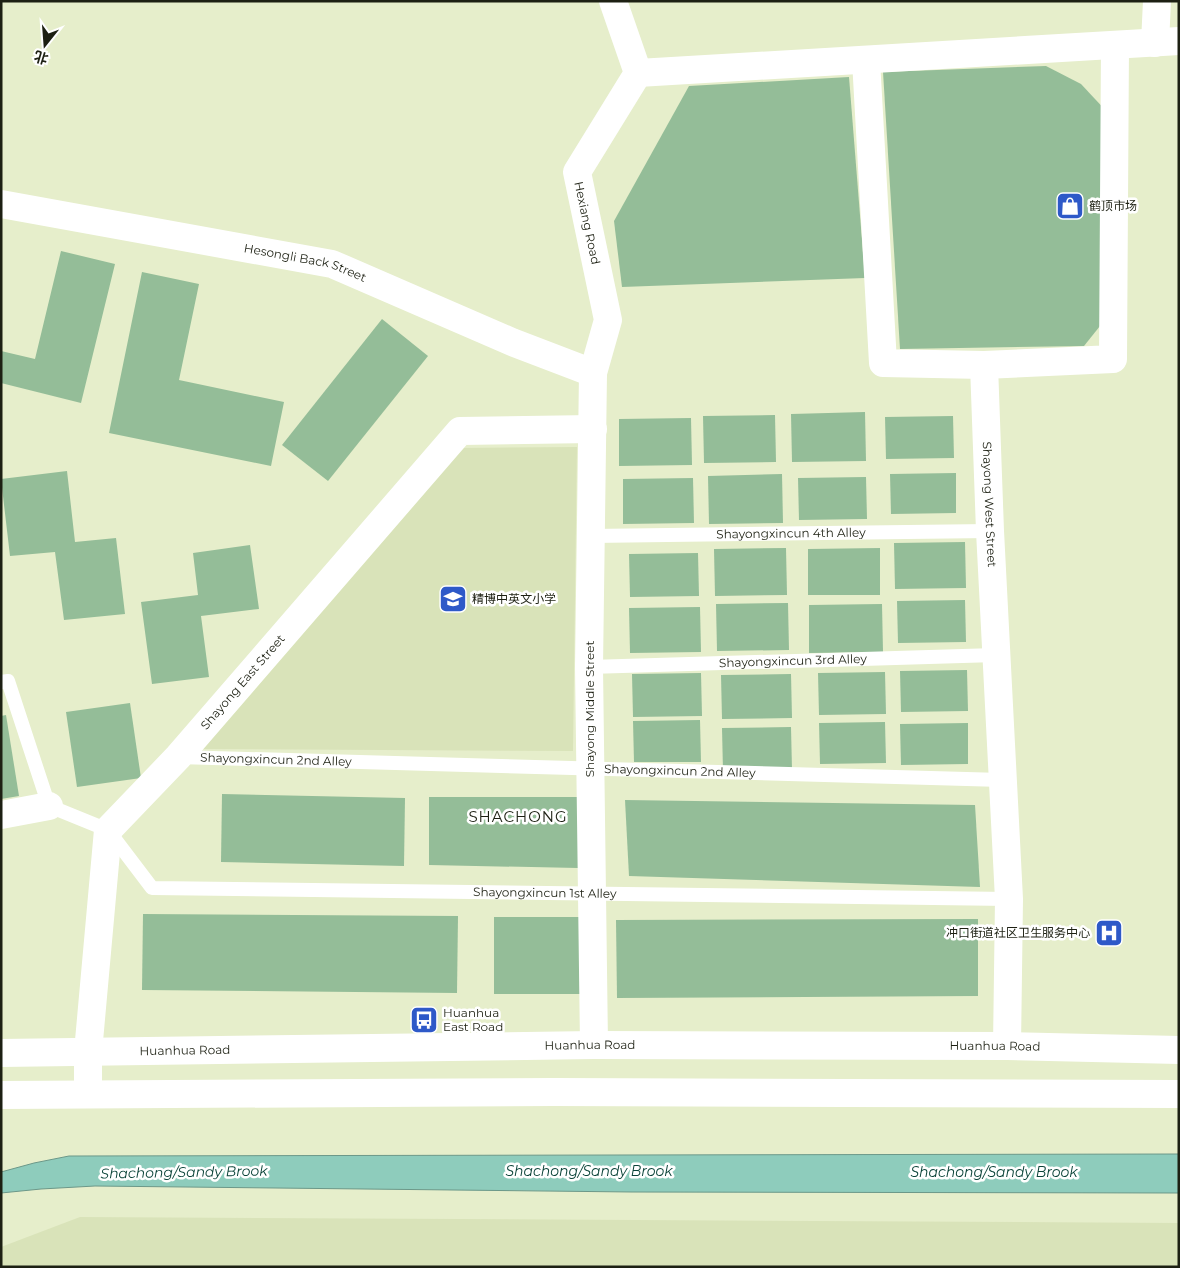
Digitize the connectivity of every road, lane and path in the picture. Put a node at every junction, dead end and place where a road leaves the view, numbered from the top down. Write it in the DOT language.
graph roads {
  1 [pos="613,1"];
  2 [pos="1157,1"];
  3 [pos="1167,42"];
  4 [pos="1115,45"];
  5 [pos="866,60"];
  6 [pos="638,74"];
  7 [pos="1,204"];
  8 [pos="984,365"];
  9 [pos="594,373"];
  10 [pos="593,429"];
  11 [pos="990,531"];
  12 [pos="591,536"];
  13 [pos="996,655"];
  14 [pos="589,668"];
  15 [pos="1,682"];
  16 [pos="178,757"];
  17 [pos="590,768"];
  18 [pos="1002,780"];
  19 [pos="49,806"];
  20 [pos="1,815"];
  21 [pos="108,830"];
  22 [pos="592,894"];
  23 [pos="1009,899"];
  24 [pos="594,1045"];
  25 [pos="1007,1046"];
  26 [pos="1179,1050"];
  27 [pos="88,1052"];
  28 [pos="1,1053"];
  29 [pos="88,1094"];
  30 [pos="1179,1094"];
  31 [pos="1,1095"];
  1 -- 6 [label="street"];
  2 -- 3 [label="street"];
  3 -- 4 [label="street"];
  4 -- 5 [label="street"];
  4 -- 8 [label="street"];
  5 -- 6 [label="street"];
  5 -- 8 [label="street"];
  6 -- 9 [label="street, Hexiang Road"];
  7 -- 9 [label="street, Hesongli Back Street"];
  8 -- 11 [label="street, Shayong West Street"];
  9 -- 10 [label="street, Shayong Middle Street"];
  10 -- 12 [label="street, Shayong Middle Street"];
  10 -- 16 [label="street, Shayong East Street"];
  11 -- 12 [label="lane, Shayongxincun 4th Alley"];
  11 -- 13 [label="street, Shayong West Street"];
  12 -- 14 [label="street, Shayong Middle Street"];
  13 -- 14 [label="lane, Shayongxincun 3rd Alley"];
  13 -- 18 [label="street, Shayong West Street"];
  14 -- 17 [label="street, Shayong Middle Street"];
  15 -- 19 [label="lane"];
  16 -- 17 [label="lane, Shayongxincun 2nd Alley"];
  16 -- 21 [label="street, Shayong East Street"];
  17 -- 18 [label="lane, Shayongxincun 2nd Alley"];
  17 -- 22 [label="street, Shayong Middle Street"];
  18 -- 23 [label="street, Shayong West Street"];
  19 -- 20 [label="street"];
  19 -- 21 [label="lane"];
  21 -- 22 [label="lane, Shayongxincun 1st Alley"];
  21 -- 27 [label="street"];
  22 -- 23 [label="lane, Shayongxincun 1st Alley"];
  22 -- 24 [label="street, Shayong Middle Street"];
  23 -- 25 [label="street, Shayong West Street"];
  24 -- 25 [label="street, Huanhua Road"];
  24 -- 27 [label="street, Huanhua Road"];
  25 -- 26 [label="street, Huanhua Road"];
  27 -- 28 [label="street, Huanhua Road"];
  27 -- 29 [label="street"];
  29 -- 30 [label="street"];
  29 -- 31 [label="street"];
}
